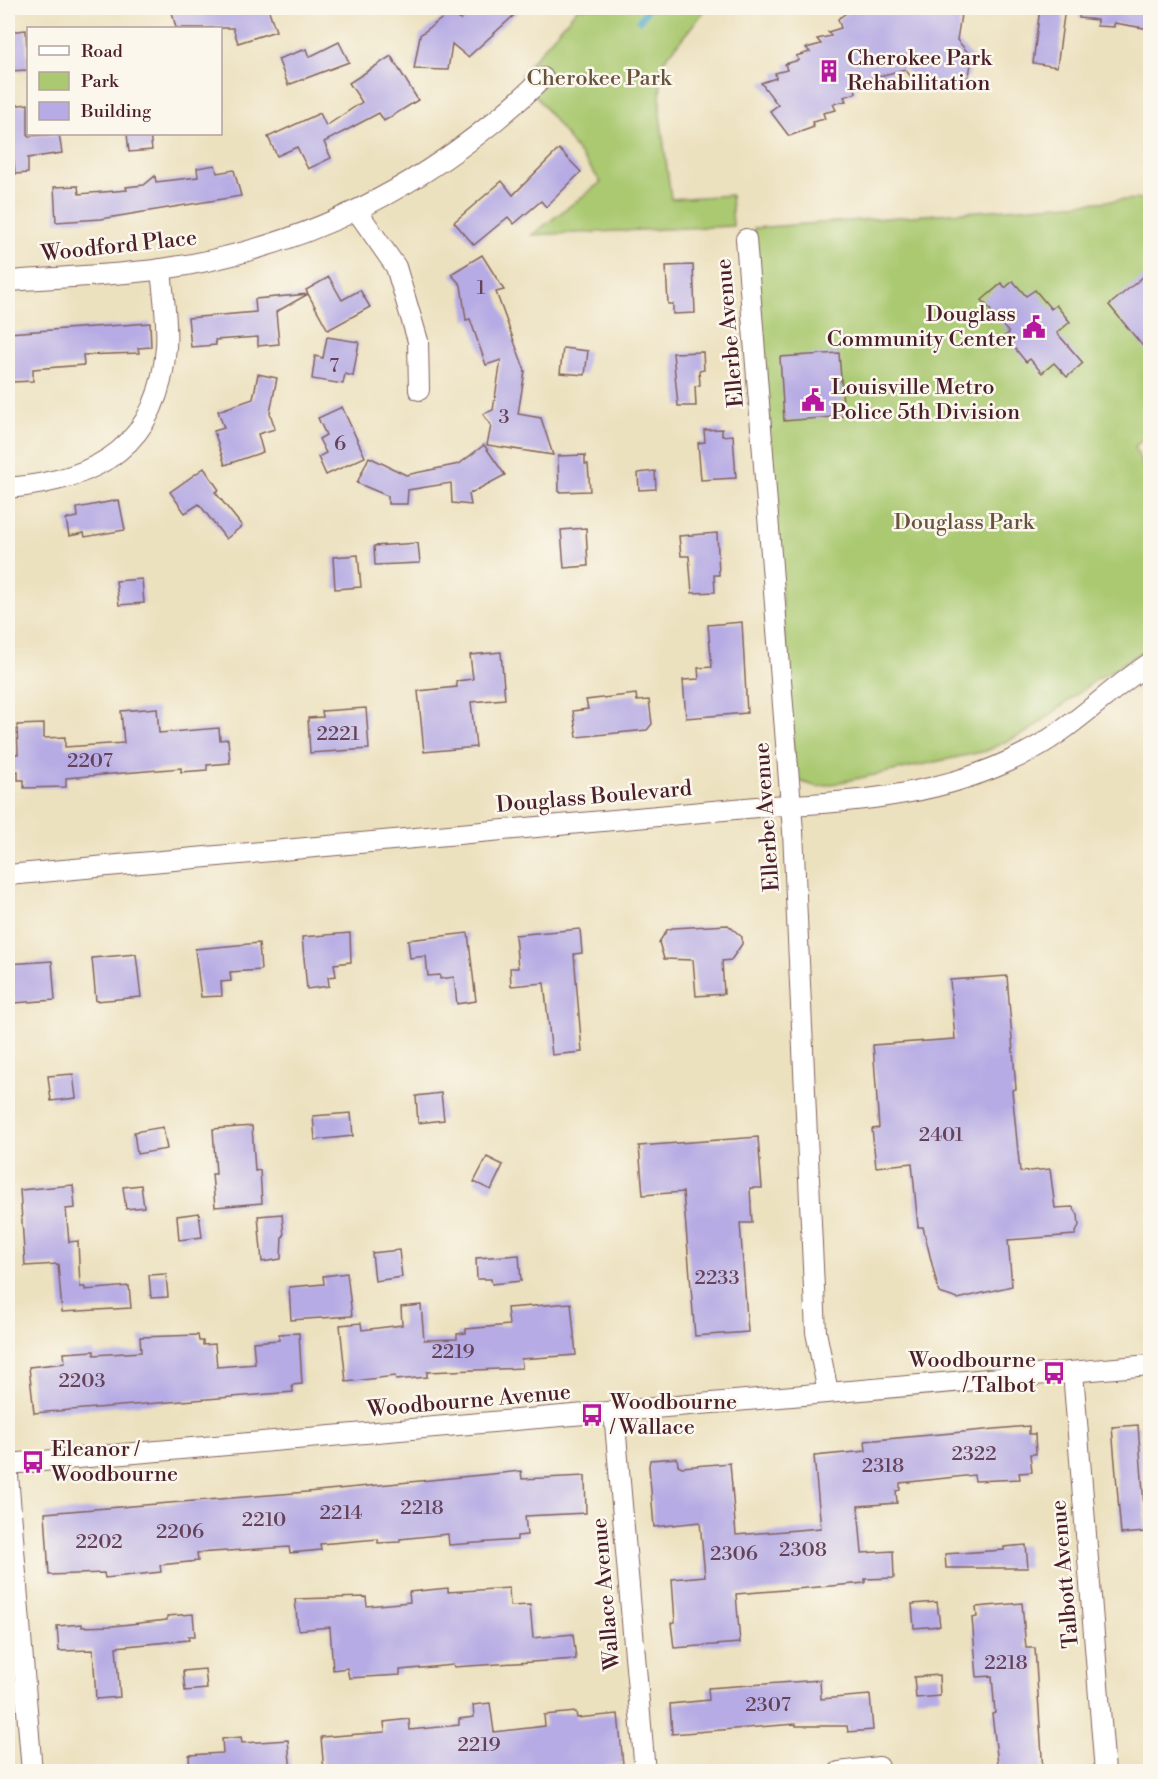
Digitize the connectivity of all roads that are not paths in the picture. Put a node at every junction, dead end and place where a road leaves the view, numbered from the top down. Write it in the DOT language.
graph roads {
  1 [pos="543,78"];
  2 [pos="357,211"];
  3 [pos="746,239"];
  4 [pos="161,269"];
  5 [pos="8,281"];
  6 [pos="419,390"];
  7 [pos="8,488"];
  8 [pos="1150,663"];
  9 [pos="791,805"];
  10 [pos="8,875"];
  11 [pos="1150,1365"];
  12 [pos="1073,1372"];
  13 [pos="828,1392"];
  14 [pos="614,1412"];
  15 [pos="8,1464"];
  16 [pos="8,1475"];
  17 [pos="879,1767"];
  18 [pos="32,1772"];
  19 [pos="645,1772"];
  20 [pos="839,1772"];
  21 [pos="1105,1772"];
  1 -- 2 [label="street, Woodford Place"];
  2 -- 4 [label="street, Woodford Place"];
  2 -- 6 [label="street"];
  3 -- 9 [label="street, Ellerbe Avenue"];
  4 -- 5 [label="street, Woodford Place"];
  4 -- 7 [label="street"];
  8 -- 9 [label="street, Douglass Boulevard"];
  9 -- 10 [label="street, Douglass Boulevard"];
  9 -- 13 [label="street, Ellerbe Avenue"];
  11 -- 12 [label="street, Woodbourne Avenue"];
  12 -- 13 [label="street, Woodbourne Avenue"];
  12 -- 21 [label="street, Talbott Avenue"];
  13 -- 14 [label="street, Woodbourne Avenue"];
  14 -- 15 [label="street, Woodbourne Avenue"];
  14 -- 19 [label="street, Wallace Avenue"];
  16 -- 18 [label="street"];
  17 -- 20 [label="street"];
}
